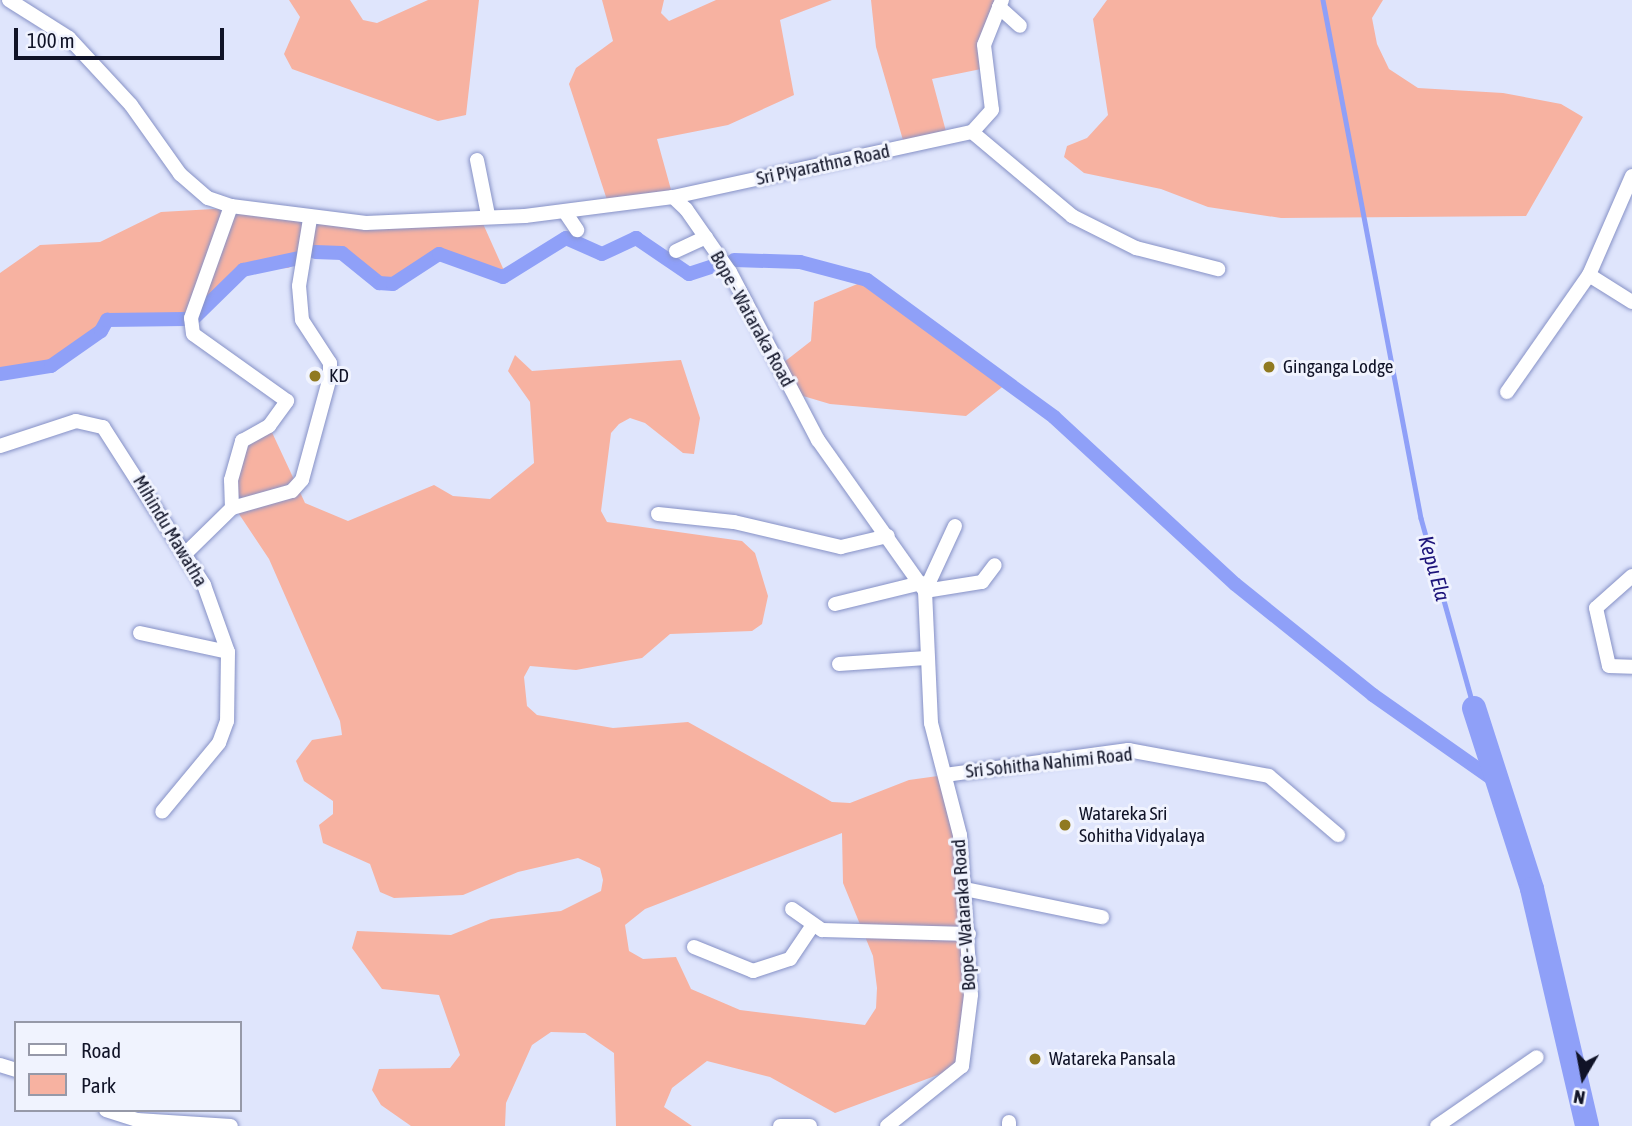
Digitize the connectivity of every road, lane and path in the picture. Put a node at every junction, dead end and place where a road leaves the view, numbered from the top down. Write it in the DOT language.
graph roads {
  1 [pos="9,0"];
  2 [pos="1001,3"];
  3 [pos="1020,26"];
  4 [pos="972,132"];
  5 [pos="477,160"];
  6 [pos="1632,176"];
  7 [pos="673,197"];
  8 [pos="231,206"];
  9 [pos="565,212"];
  10 [pos="488,215"];
  11 [pos="310,219"];
  12 [pos="576,230"];
  13 [pos="706,237"];
  14 [pos="676,251"];
  15 [pos="1218,269"];
  16 [pos="1589,275"];
  17 [pos="1632,302"];
  18 [pos="1507,392"];
  19 [pos="0,446"];
  20 [pos="232,508"];
  21 [pos="659,514"];
  22 [pos="955,526"];
  23 [pos="888,536"];
  24 [pos="186,553"];
  25 [pos="995,565"];
  26 [pos="1632,576"];
  27 [pos="923,587"];
  28 [pos="835,604"];
  29 [pos="140,633"];
  30 [pos="228,652"];
  31 [pos="926,658"];
  32 [pos="839,664"];
  33 [pos="1632,667"];
  34 [pos="945,775"];
  35 [pos="162,812"];
  36 [pos="1338,835"];
  37 [pos="965,889"];
  38 [pos="792,909"];
  39 [pos="1102,917"];
  40 [pos="812,926"];
  41 [pos="969,934"];
  42 [pos="694,947"];
  43 [pos="1536,1057"];
  44 [pos="112,1112"];
  45 [pos="231,1126"];
  46 [pos="780,1126"];
  47 [pos="810,1126"];
  48 [pos="887,1126"];
  49 [pos="1437,1126"];
  1 -- 8 [label="street"];
  2 -- 3 [label="street"];
  2 -- 4 [label="street"];
  4 -- 7 [label="street, Sri Piyarathna Road"];
  4 -- 15 [label="street"];
  5 -- 10 [label="street"];
  6 -- 16 [label="street"];
  7 -- 9 [label="street"];
  7 -- 13 [label="street, Bope - Wataraka Road"];
  8 -- 11 [label="street"];
  8 -- 20 [label="street"];
  9 -- 10 [label="street"];
  9 -- 12 [label="street"];
  10 -- 11 [label="street"];
  11 -- 20 [label="street"];
  13 -- 14 [label="street"];
  13 -- 23 [label="street, Bope - Wataraka Road"];
  16 -- 17 [label="street"];
  16 -- 18 [label="street"];
  19 -- 24 [label="street, Mihindu Mawatha"];
  20 -- 24 [label="street"];
  21 -- 23 [label="street"];
  22 -- 27 [label="street"];
  23 -- 27 [label="street, Bope - Wataraka Road"];
  24 -- 30 [label="street, Mihindu Mawatha"];
  25 -- 27 [label="street"];
  26 -- 33 [label="street"];
  27 -- 28 [label="street"];
  27 -- 31 [label="street, Bope - Wataraka Road"];
  29 -- 30 [label="street"];
  30 -- 35 [label="street, Mihindu Mawatha"];
  31 -- 32 [label="street"];
  31 -- 34 [label="street, Bope - Wataraka Road"];
  34 -- 36 [label="street, Sri Sohitha Nahimi Road"];
  34 -- 37 [label="street, Bope - Wataraka Road"];
  37 -- 39 [label="street"];
  37 -- 41 [label="street, Bope - Wataraka Road"];
  38 -- 40 [label="street"];
  40 -- 41 [label="street"];
  40 -- 42 [label="street"];
  41 -- 48 [label="street, Bope - Wataraka Road"];
  43 -- 49 [label="street"];
  44 -- 45 [label="street"];
  46 -- 47 [label="street"];
}
